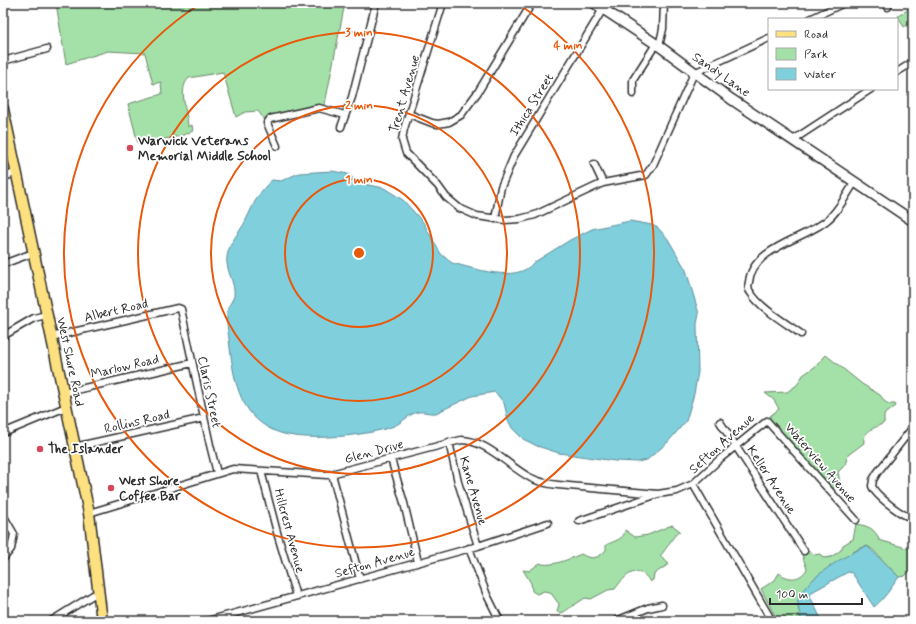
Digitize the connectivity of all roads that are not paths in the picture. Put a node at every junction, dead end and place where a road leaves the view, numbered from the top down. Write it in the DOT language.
graph roads {
  1 [pos="376,3"];
  2 [pos="444,3"];
  3 [pos="532,3"];
  4 [pos="594,3"];
  5 [pos="672,3"];
  6 [pos="844,3"];
  7 [pos="664,5"];
  8 [pos="603,9"];
  9 [pos="812,18"];
  10 [pos="768,38"];
  11 [pos="657,45"];
  12 [pos="47,49"];
  13 [pos="3,61"];
  14 [pos="913,62"];
  15 [pos="898,71"];
  16 [pos="694,73"];
  17 [pos="869,90"];
  18 [pos="633,94"];
  19 [pos="3,109"];
  20 [pos="409,114"];
  21 [pos="345,115"];
  22 [pos="341,127"];
  23 [pos="793,140"];
  24 [pos="277,146"];
  25 [pos="594,164"];
  26 [pos="16,172"];
  27 [pos="3,178"];
  28 [pos="855,182"];
  29 [pos="603,183"];
  30 [pos="495,219"];
  31 [pos="913,221"];
  32 [pos="33,253"];
  33 [pos="3,264"];
  34 [pos="46,315"];
  35 [pos="182,315"];
  36 [pos="801,334"];
  37 [pos="3,336"];
  38 [pos="51,337"];
  39 [pos="192,363"];
  40 [pos="63,393"];
  41 [pos="66,407"];
  42 [pos="204,418"];
  43 [pos="767,420"];
  44 [pos="720,422"];
  45 [pos="913,427"];
  46 [pos="3,433"];
  47 [pos="448,442"];
  48 [pos="735,446"];
  49 [pos="74,447"];
  50 [pos="391,459"];
  51 [pos="261,471"];
  52 [pos="217,473"];
  53 [pos="332,474"];
  54 [pos="693,484"];
  55 [pos="658,494"];
  56 [pos="89,513"];
  57 [pos="3,515"];
  58 [pos="913,518"];
  59 [pos="856,520"];
  60 [pos="579,521"];
  61 [pos="548,523"];
  62 [pos="478,546"];
  63 [pos="469,548"];
  64 [pos="804,550"];
  65 [pos="3,559"];
  66 [pos="418,562"];
  67 [pos="360,579"];
  68 [pos="100,594"];
  69 [pos="296,596"];
  70 [pos="662,606"];
  71 [pos="51,621"];
  72 [pos="102,621"];
  73 [pos="206,621"];
  74 [pos="500,621"];
  75 [pos="616,621"];
  76 [pos="772,621"];
  1 -- 21 [label="street"];
  2 -- 20 [label="street, Trent Avenue"];
  3 -- 20 [label="street"];
  4 -- 8 [label="main road, Sandy Lane"];
  5 -- 7 [label="street"];
  6 -- 9 [label="street"];
  7 -- 11 [label="street"];
  8 -- 11 [label="main road, Sandy Lane"];
  8 -- 30 [label="street, Ithica Street"];
  10 -- 16 [label="street"];
  11 -- 16 [label="main road, Sandy Lane"];
  11 -- 18 [label="street"];
  12 -- 13 [label="street"];
  14 -- 15 [label="street"];
  16 -- 23 [label="main road, Sandy Lane"];
  16 -- 29 [label="street, Trent Avenue"];
  17 -- 23 [label="street"];
  19 -- 26 [label="main road, West Shore Road"];
  20 -- 30 [label="street, Trent Avenue"];
  21 -- 22 [label="street"];
  21 -- 24 [label="street"];
  23 -- 28 [label="main road, Sandy Lane"];
  25 -- 29 [label="street"];
  26 -- 27 [label="street"];
  26 -- 32 [label="main road, West Shore Road"];
  28 -- 31 [label="main road, Sandy Lane"];
  28 -- 36 [label="street"];
  29 -- 30 [label="street, Trent Avenue"];
  32 -- 33 [label="street"];
  32 -- 34 [label="main road, West Shore Road"];
  34 -- 37 [label="street"];
  34 -- 38 [label="main road, West Shore Road"];
  35 -- 38 [label="street, Albert Road"];
  35 -- 39 [label="street, Claris Street"];
  38 -- 40 [label="main road, West Shore Road"];
  39 -- 40 [label="street, Marlow Road"];
  39 -- 42 [label="street, Claris Street"];
  40 -- 41 [label="main road, West Shore Road"];
  41 -- 46 [label="street"];
  41 -- 49 [label="main road, West Shore Road"];
  42 -- 49 [label="street, Rollins Road"];
  42 -- 52 [label="street, Claris Street"];
  43 -- 48 [label="street, Sefton Avenue"];
  43 -- 59 [label="street, Waterview Avenue"];
  44 -- 48 [label="street, Keller Avenue"];
  45 -- 58 [label="street"];
  47 -- 50 [label="street, Glen Drive"];
  47 -- 55 [label="street, Glen Drive"];
  47 -- 62 [label="street, Kane Avenue"];
  48 -- 54 [label="street, Sefton Avenue"];
  48 -- 64 [label="street, Keller Avenue"];
  49 -- 56 [label="main road, West Shore Road"];
  50 -- 53 [label="street, Glen Drive"];
  50 -- 66 [label="street"];
  51 -- 52 [label="street, Glen Drive"];
  51 -- 53 [label="street, Glen Drive"];
  51 -- 69 [label="street, Hillcrest Avenue"];
  52 -- 56 [label="street, Glen Drive"];
  53 -- 67 [label="street"];
  54 -- 55 [label="street, Sefton Avenue"];
  54 -- 76 [label="street"];
  55 -- 60 [label="street, Sefton Avenue"];
  56 -- 68 [label="main road, West Shore Road"];
  57 -- 65 [label="street"];
  61 -- 62 [label="street, Sefton Avenue"];
  62 -- 63 [label="street, Sefton Avenue"];
  63 -- 66 [label="street, Sefton Avenue"];
  63 -- 74 [label="street"];
  66 -- 67 [label="street, Sefton Avenue"];
  67 -- 69 [label="street, Sefton Avenue"];
  68 -- 71 [label="street"];
  68 -- 72 [label="main road, West Shore Road"];
  69 -- 73 [label="street, Sefton Avenue"];
  70 -- 75 [label="street"];
}
